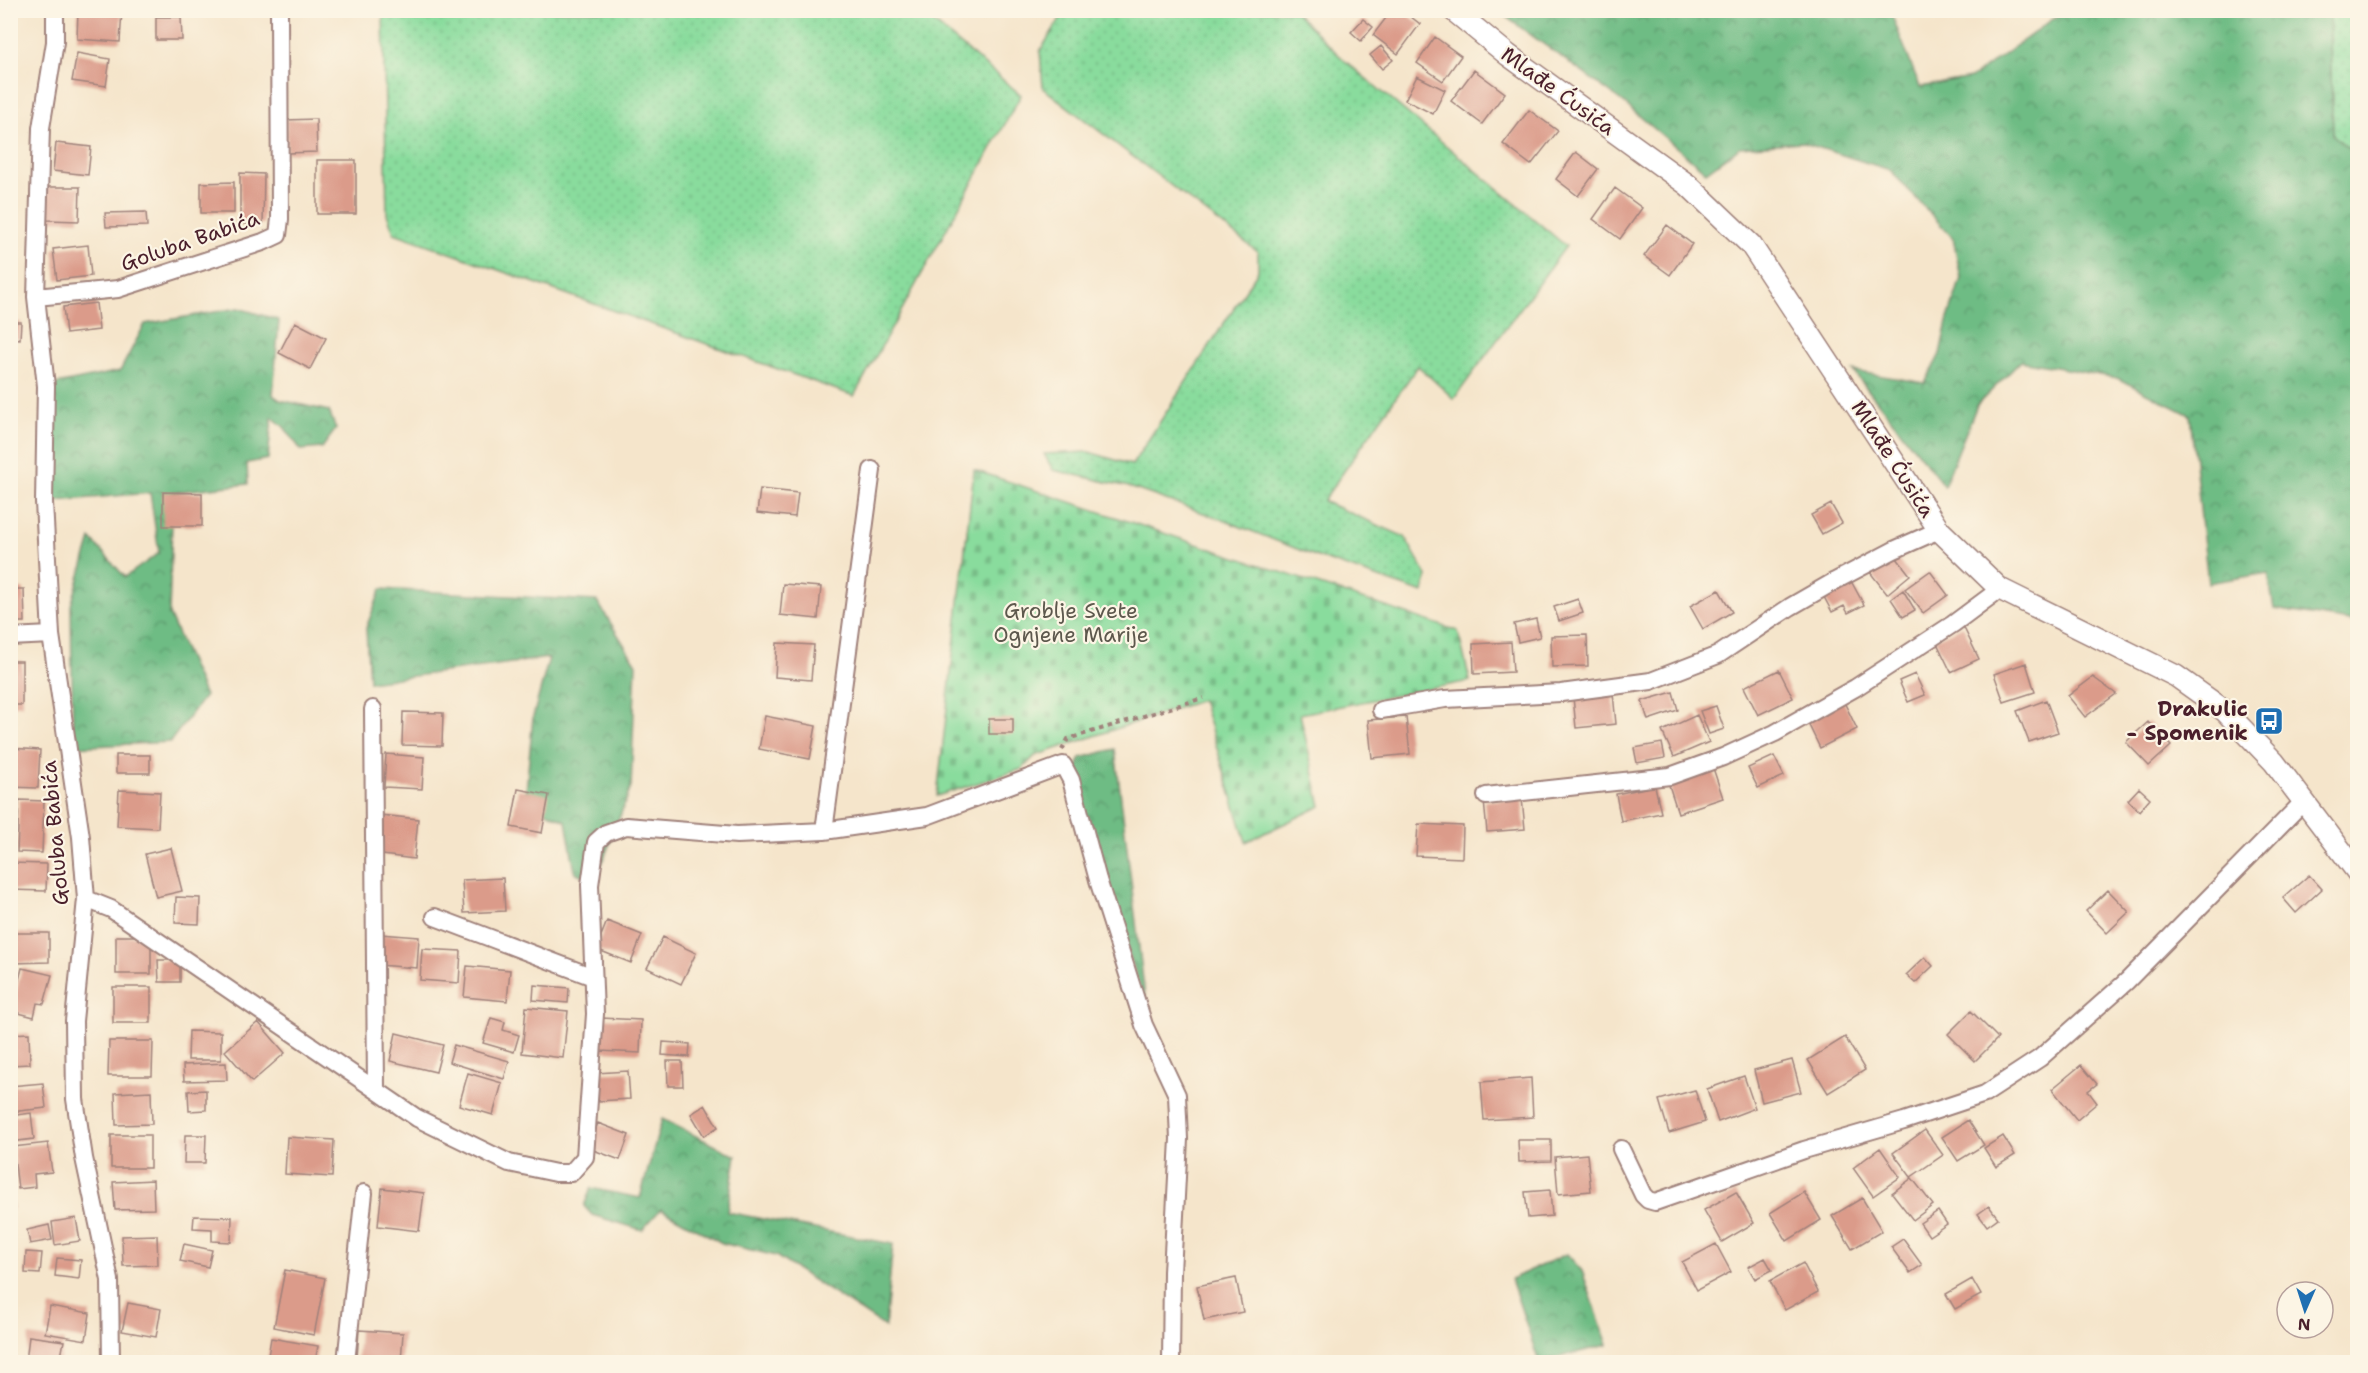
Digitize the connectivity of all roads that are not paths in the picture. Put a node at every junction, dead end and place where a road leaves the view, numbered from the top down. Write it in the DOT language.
graph roads {
  1 [pos="55,10"];
  2 [pos="279,10"];
  3 [pos="1453,10"];
  4 [pos="36,297"];
  5 [pos="872,470"];
  6 [pos="1939,530"];
  7 [pos="2000,589"];
  8 [pos="51,635"];
  9 [pos="10,637"];
  10 [pos="373,709"];
  11 [pos="1381,710"];
  12 [pos="1486,796"];
  13 [pos="2304,801"];
  14 [pos="824,831"];
  15 [pos="2358,873"];
  16 [pos="86,899"];
  17 [pos="435,917"];
  18 [pos="594,977"];
  19 [pos="376,1089"];
  20 [pos="1621,1149"];
  21 [pos="364,1193"];
  22 [pos="111,1362"];
  23 [pos="346,1362"];
  24 [pos="1171,1362"];
  1 -- 4 [label="street, Goluba Babića"];
  2 -- 4 [label="street, Goluba Babića"];
  3 -- 6 [label="street, Mlađe Ćusića"];
  4 -- 8 [label="street, Goluba Babića"];
  5 -- 14 [label="street"];
  6 -- 7 [label="street, Mlađe Ćusića"];
  6 -- 11 [label="street"];
  7 -- 12 [label="street"];
  7 -- 13 [label="street, Mlađe Ćusića"];
  8 -- 9 [label="street"];
  8 -- 16 [label="street, Goluba Babića"];
  10 -- 19 [label="street"];
  13 -- 15 [label="street, Mlađe Ćusića"];
  13 -- 20 [label="street"];
  14 -- 18 [label="street"];
  14 -- 24 [label="street"];
  16 -- 19 [label="street"];
  16 -- 22 [label="street, Goluba Babića"];
  17 -- 18 [label="street"];
  18 -- 19 [label="street"];
  21 -- 23 [label="street"];
}
